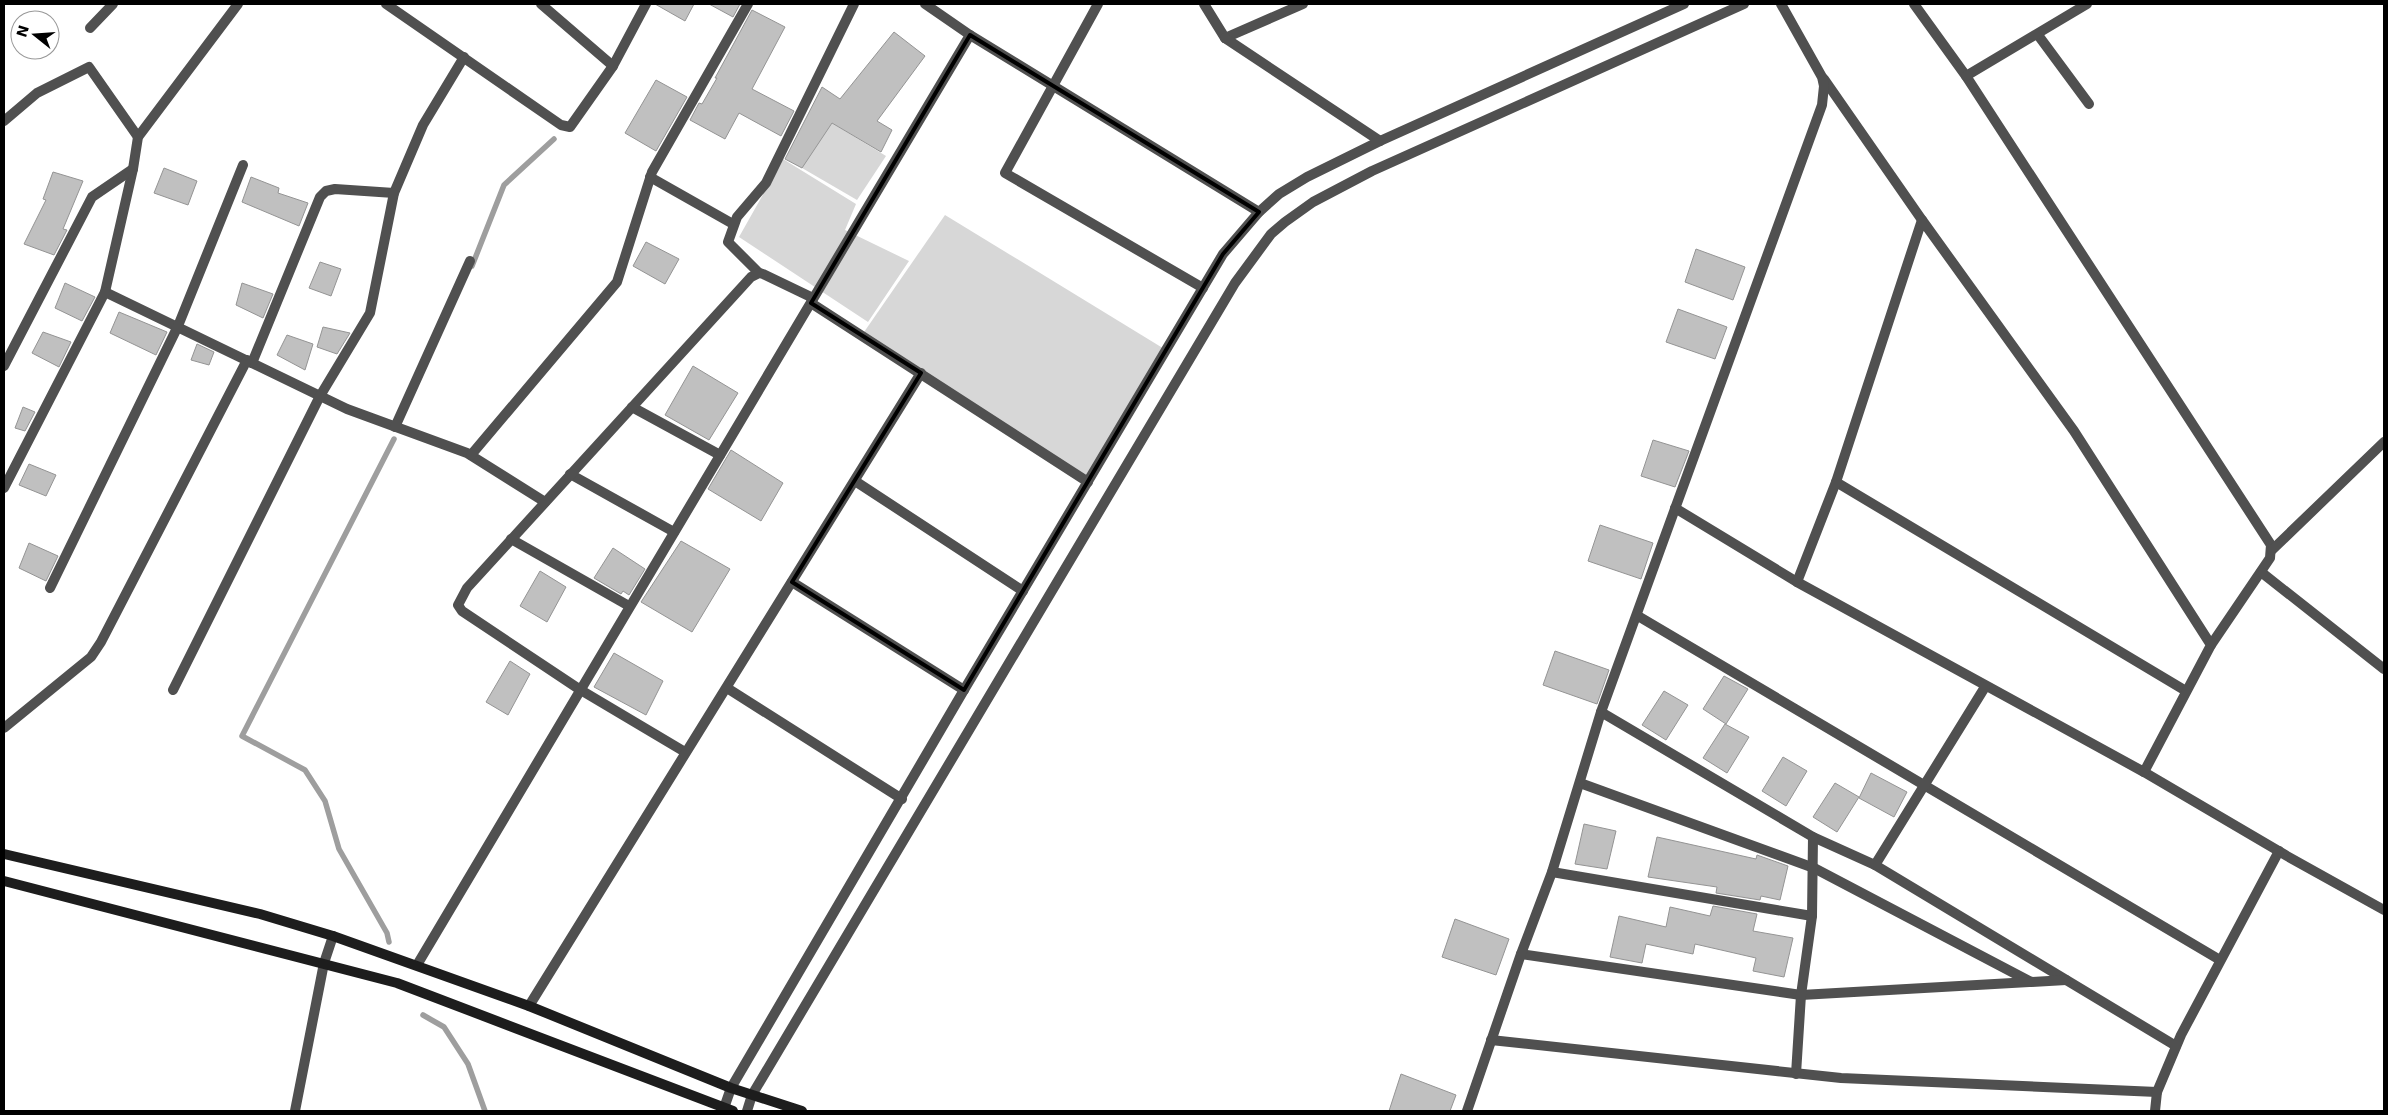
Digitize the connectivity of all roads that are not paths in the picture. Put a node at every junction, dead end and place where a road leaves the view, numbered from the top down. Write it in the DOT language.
graph roads {
  1 [pos="113,4"];
  2 [pos="238,4"];
  3 [pos="386,4"];
  4 [pos="541,4"];
  5 [pos="646,4"];
  6 [pos="748,4"];
  7 [pos="854,4"];
  8 [pos="925,4"];
  9 [pos="1098,4"];
  10 [pos="1204,4"];
  11 [pos="1303,4"];
  12 [pos="1684,4"];
  13 [pos="1744,4"];
  14 [pos="1781,4"];
  15 [pos="1914,4"];
  16 [pos="2087,4"];
  17 [pos="90,28"];
  18 [pos="970,35"];
  19 [pos="2038,35"];
  20 [pos="1225,38"];
  21 [pos="464,57"];
  22 [pos="613,66"];
  23 [pos="1966,76"];
  24 [pos="1822,77"];
  25 [pos="1052,86"];
  26 [pos="2089,104"];
  27 [pos="4,121"];
  28 [pos="138,137"];
  29 [pos="1380,140"];
  30 [pos="243,165"];
  31 [pos="133,169"];
  32 [pos="650,177"];
  33 [pos="394,193"];
  34 [pos="1259,212"];
  35 [pos="1922,220"];
  36 [pos="733,224"];
  37 [pos="470,261"];
  38 [pos="759,273"];
  39 [pos="1203,288"];
  40 [pos="104,292"];
  41 [pos="812,300"];
  42 [pos="178,326"];
  43 [pos="250,361"];
  44 [pos="4,366"];
  45 [pos="921,373"];
  46 [pos="320,396"];
  47 [pos="632,407"];
  48 [pos="395,427"];
  49 [pos="2384,442"];
  50 [pos="471,455"];
  51 [pos="720,455"];
  52 [pos="570,474"];
  53 [pos="855,481"];
  54 [pos="1088,482"];
  55 [pos="1836,482"];
  56 [pos="4,488"];
  57 [pos="545,502"];
  58 [pos="1675,508"];
  59 [pos="674,532"];
  60 [pos="511,539"];
  61 [pos="2272,550"];
  62 [pos="2261,572"];
  63 [pos="792,582"];
  64 [pos="1797,582"];
  65 [pos="50,588"];
  66 [pos="1023,591"];
  67 [pos="629,606"];
  68 [pos="1638,616"];
  69 [pos="2211,645"];
  70 [pos="2384,669"];
  71 [pos="1985,687"];
  72 [pos="727,688"];
  73 [pos="579,689"];
  74 [pos="172,690"];
  75 [pos="964,690"];
  76 [pos="2186,691"];
  77 [pos="1601,712"];
  78 [pos="4,728"];
  79 [pos="685,752"];
  80 [pos="2144,772"];
  81 [pos="1580,783"];
  82 [pos="1923,785"];
  83 [pos="902,799"];
  84 [pos="1813,837"];
  85 [pos="2278,852"];
  86 [pos="4,854"];
  87 [pos="1875,865"];
  88 [pos="1814,868"];
  89 [pos="1552,872"];
  90 [pos="4,882"];
  91 [pos="2384,910"];
  92 [pos="1812,916"];
  93 [pos="333,936"];
  94 [pos="1521,954"];
  95 [pos="2220,960"];
  96 [pos="324,963"];
  97 [pos="417,965"];
  98 [pos="2066,980"];
  99 [pos="2031,982"];
  100 [pos="1800,995"];
  101 [pos="529,1006"];
  102 [pos="1491,1040"];
  103 [pos="2176,1046"];
  104 [pos="1796,1074"];
  105 [pos="731,1088"];
  106 [pos="2157,1092"];
  107 [pos="752,1095"];
  108 [pos="728,1110"];
  109 [pos="295,1111"];
  110 [pos="747,1111"];
  111 [pos="802,1111"];
  112 [pos="1466,1111"];
  113 [pos="2154,1111"];
  1 -- 17 [label="street"];
  2 -- 28 [label="street"];
  3 -- 21 [label="street"];
  4 -- 22 [label="street"];
  5 -- 22 [label="street"];
  6 -- 32 [label="street"];
  7 -- 36 [label="street"];
  8 -- 18 [label="street"];
  9 -- 25 [label="street"];
  10 -- 20 [label="street"];
  11 -- 20 [label="street"];
  12 -- 29 [label="street"];
  13 -- 107 [label="street"];
  14 -- 24 [label="street"];
  15 -- 23 [label="street"];
  16 -- 19 [label="street"];
  18 -- 25 [label="street"];
  18 -- 41 [label="street"];
  19 -- 23 [label="street"];
  19 -- 26 [label="street"];
  20 -- 29 [label="street"];
  21 -- 22 [label="street"];
  21 -- 33 [label="street"];
  23 -- 61 [label="street"];
  24 -- 35 [label="street"];
  24 -- 58 [label="street"];
  25 -- 34 [label="street"];
  25 -- 39 [label="street"];
  27 -- 28 [label="street"];
  28 -- 31 [label="street"];
  29 -- 34 [label="street"];
  30 -- 42 [label="street"];
  31 -- 40 [label="street"];
  31 -- 44 [label="street"];
  32 -- 36 [label="street"];
  32 -- 50 [label="street"];
  33 -- 43 [label="street"];
  33 -- 46 [label="street"];
  34 -- 39 [label="street"];
  35 -- 55 [label="street"];
  35 -- 69 [label="street"];
  36 -- 38 [label="street"];
  37 -- 48 [label="street"];
  38 -- 41 [label="street"];
  38 -- 47 [label="street"];
  39 -- 54 [label="street"];
  40 -- 42 [label="street"];
  40 -- 56 [label="street"];
  41 -- 45 [label="street"];
  41 -- 51 [label="street"];
  42 -- 43 [label="street"];
  42 -- 65 [label="street"];
  43 -- 46 [label="street"];
  43 -- 78 [label="street"];
  45 -- 53 [label="street"];
  45 -- 54 [label="street"];
  46 -- 48 [label="street"];
  46 -- 74 [label="street"];
  47 -- 51 [label="street"];
  47 -- 52 [label="street"];
  48 -- 50 [label="street"];
  49 -- 61 [label="street"];
  50 -- 57 [label="street"];
  51 -- 59 [label="street"];
  52 -- 57 [label="street"];
  52 -- 59 [label="street"];
  53 -- 63 [label="street"];
  53 -- 66 [label="street"];
  54 -- 66 [label="street"];
  55 -- 64 [label="street"];
  55 -- 76 [label="street"];
  57 -- 60 [label="street"];
  58 -- 64 [label="street"];
  58 -- 68 [label="street"];
  59 -- 67 [label="street"];
  60 -- 67 [label="street"];
  60 -- 73 [label="street"];
  61 -- 62 [label="street"];
  62 -- 69 [label="street"];
  62 -- 70 [label="street"];
  63 -- 72 [label="street"];
  63 -- 75 [label="street"];
  64 -- 71 [label="street"];
  66 -- 75 [label="street"];
  67 -- 73 [label="street"];
  68 -- 77 [label="street"];
  68 -- 82 [label="street"];
  69 -- 76 [label="street"];
  71 -- 80 [label="street"];
  71 -- 82 [label="street"];
  72 -- 79 [label="street"];
  72 -- 83 [label="street"];
  73 -- 79 [label="street"];
  73 -- 97 [label="street"];
  75 -- 83 [label="street"];
  76 -- 80 [label="street"];
  77 -- 81 [label="street"];
  77 -- 84 [label="street"];
  79 -- 101 [label="street"];
  80 -- 85 [label="street"];
  81 -- 88 [label="street"];
  81 -- 89 [label="street"];
  82 -- 87 [label="street"];
  82 -- 95 [label="street"];
  83 -- 105 [label="street"];
  84 -- 87 [label="street"];
  84 -- 88 [label="street"];
  85 -- 91 [label="street"];
  85 -- 95 [label="street"];
  86 -- 93 [label="main road"];
  87 -- 98 [label="street"];
  88 -- 92 [label="street"];
  88 -- 99 [label="street"];
  89 -- 92 [label="street"];
  89 -- 94 [label="street"];
  90 -- 96 [label="main road"];
  92 -- 100 [label="street"];
  93 -- 96 [label="street"];
  93 -- 97 [label="main road"];
  94 -- 100 [label="street"];
  94 -- 102 [label="street"];
  95 -- 103 [label="street"];
  96 -- 108 [label="main road"];
  96 -- 109 [label="street"];
  97 -- 101 [label="main road"];
  98 -- 99 [label="street"];
  98 -- 103 [label="street"];
  99 -- 100 [label="street"];
  100 -- 104 [label="street"];
  101 -- 105 [label="main road"];
  102 -- 104 [label="street"];
  102 -- 112 [label="street"];
  103 -- 106 [label="street"];
  104 -- 106 [label="street"];
  105 -- 107 [label="main road"];
  105 -- 108 [label="street"];
  106 -- 113 [label="street"];
  107 -- 110 [label="street"];
  107 -- 111 [label="main road"];
}
